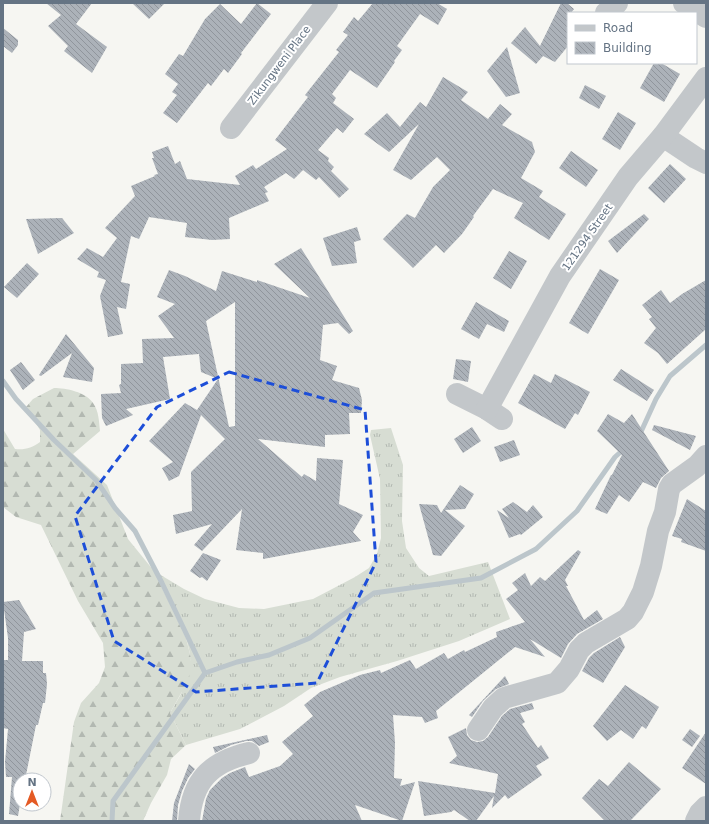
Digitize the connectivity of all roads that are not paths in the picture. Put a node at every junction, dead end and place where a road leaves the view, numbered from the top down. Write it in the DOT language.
graph roads {
  1 [pos="327,3"];
  2 [pos="617,3"];
  3 [pos="684,3"];
  4 [pos="607,12"];
  5 [pos="706,17"];
  6 [pos="706,78"];
  7 [pos="231,128"];
  8 [pos="663,136"];
  9 [pos="706,163"];
  10 [pos="457,394"];
  11 [pos="706,456"];
  12 [pos="478,730"];
  13 [pos="250,753"];
  14 [pos="706,807"];
  15 [pos="189,821"];
  16 [pos="696,821"];
  1 -- 7 [label="street, Zikungweni Place"];
  2 -- 4 [label="street"];
  3 -- 5 [label="street"];
  6 -- 8 [label="street, 121294 Street"];
  8 -- 9 [label="street"];
  8 -- 10 [label="street, 121294 Street"];
  11 -- 12 [label="street"];
  13 -- 15 [label="street"];
  14 -- 16 [label="street"];
}
